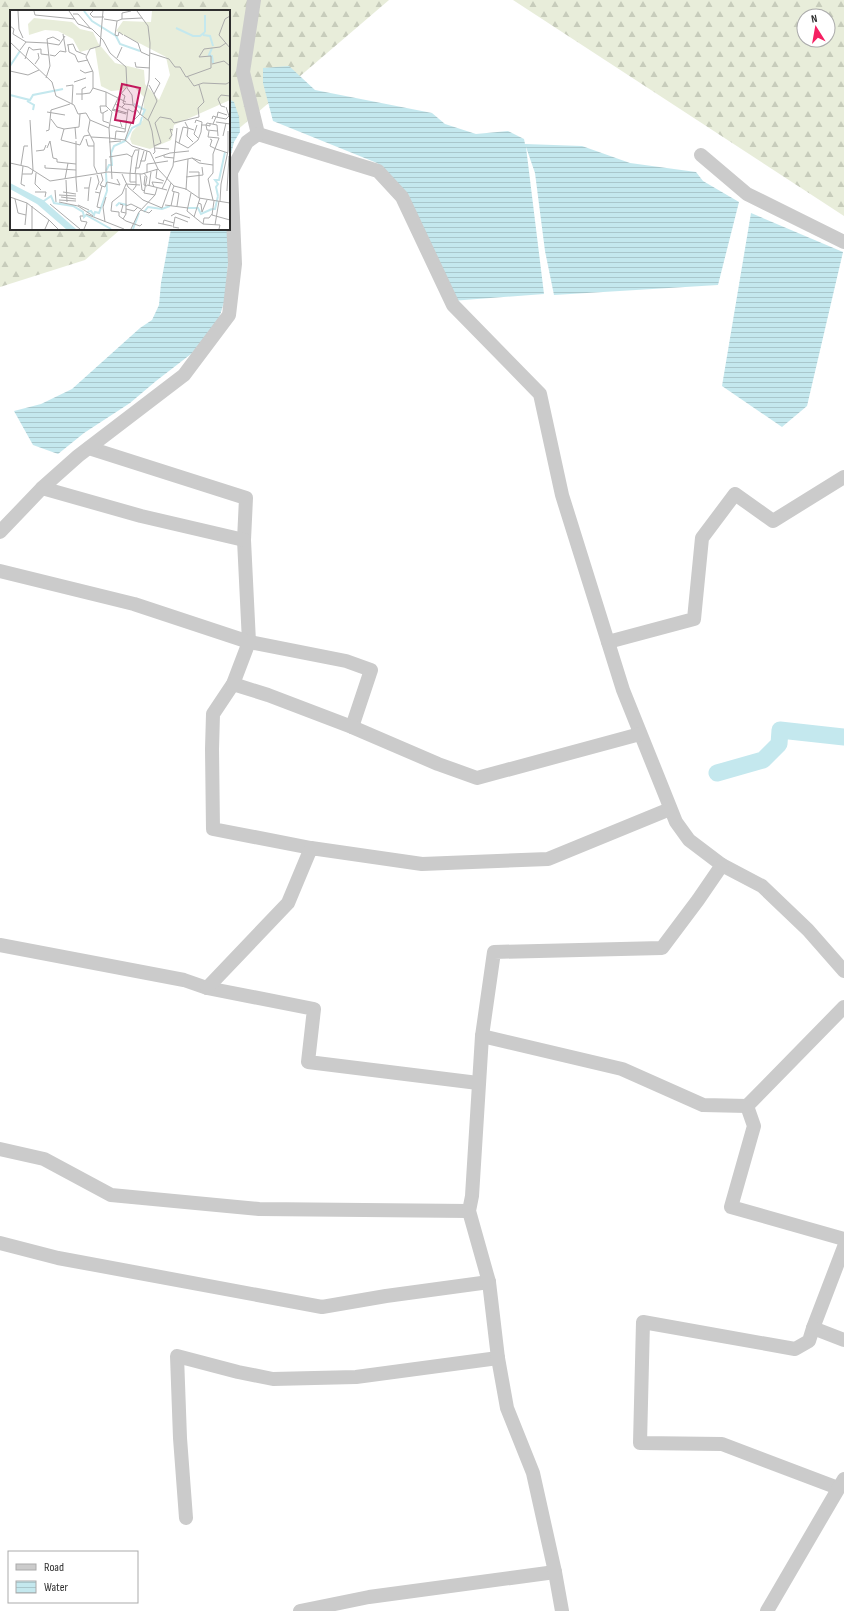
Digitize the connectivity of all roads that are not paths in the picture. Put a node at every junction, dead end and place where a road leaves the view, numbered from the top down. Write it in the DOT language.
graph roads {
  1 [pos="254,0"];
  2 [pos="258,134"];
  3 [pos="701,155"];
  4 [pos="844,242"];
  5 [pos="89,448"];
  6 [pos="844,478"];
  7 [pos="42,488"];
  8 [pos="0,532"];
  9 [pos="244,540"];
  10 [pos="0,571"];
  11 [pos="249,642"];
  12 [pos="608,642"];
  13 [pos="233,684"];
  14 [pos="352,727"];
  15 [pos="640,734"];
  16 [pos="670,809"];
  17 [pos="311,848"];
  18 [pos="722,865"];
  19 [pos="0,945"];
  20 [pos="844,971"];
  21 [pos="207,988"];
  22 [pos="844,1007"];
  23 [pos="482,1036"];
  24 [pos="478,1083"];
  25 [pos="747,1106"];
  26 [pos="0,1149"];
  27 [pos="469,1211"];
  28 [pos="844,1239"];
  29 [pos="0,1243"];
  30 [pos="844,1247"];
  31 [pos="489,1282"];
  32 [pos="813,1328"];
  33 [pos="844,1340"];
  34 [pos="498,1358"];
  35 [pos="841,1484"];
  36 [pos="186,1518"];
  37 [pos="556,1572"];
  38 [pos="300,1611"];
  39 [pos="562,1611"];
  40 [pos="766,1611"];
  1 -- 2 [label="street"];
  2 -- 5 [label="street"];
  2 -- 12 [label="street"];
  3 -- 4 [label="street"];
  5 -- 7 [label="street"];
  5 -- 9 [label="street"];
  6 -- 12 [label="street"];
  7 -- 8 [label="street"];
  7 -- 9 [label="street"];
  9 -- 11 [label="street"];
  10 -- 11 [label="street"];
  11 -- 13 [label="street"];
  11 -- 14 [label="street"];
  12 -- 15 [label="street"];
  13 -- 14 [label="street"];
  13 -- 17 [label="street"];
  14 -- 15 [label="street"];
  15 -- 16 [label="street"];
  16 -- 17 [label="street"];
  16 -- 18 [label="street"];
  17 -- 21 [label="street"];
  18 -- 20 [label="street"];
  18 -- 23 [label="street"];
  19 -- 21 [label="street"];
  21 -- 24 [label="street"];
  22 -- 25 [label="street"];
  23 -- 24 [label="street"];
  23 -- 25 [label="street"];
  24 -- 27 [label="street"];
  25 -- 28 [label="street"];
  26 -- 27 [label="street"];
  27 -- 31 [label="street"];
  29 -- 31 [label="street"];
  30 -- 32 [label="street"];
  31 -- 34 [label="street"];
  32 -- 33 [label="street"];
  32 -- 35 [label="street"];
  34 -- 36 [label="street"];
  34 -- 37 [label="street"];
  35 -- 40 [label="street"];
  37 -- 38 [label="street"];
  37 -- 39 [label="street"];
}
